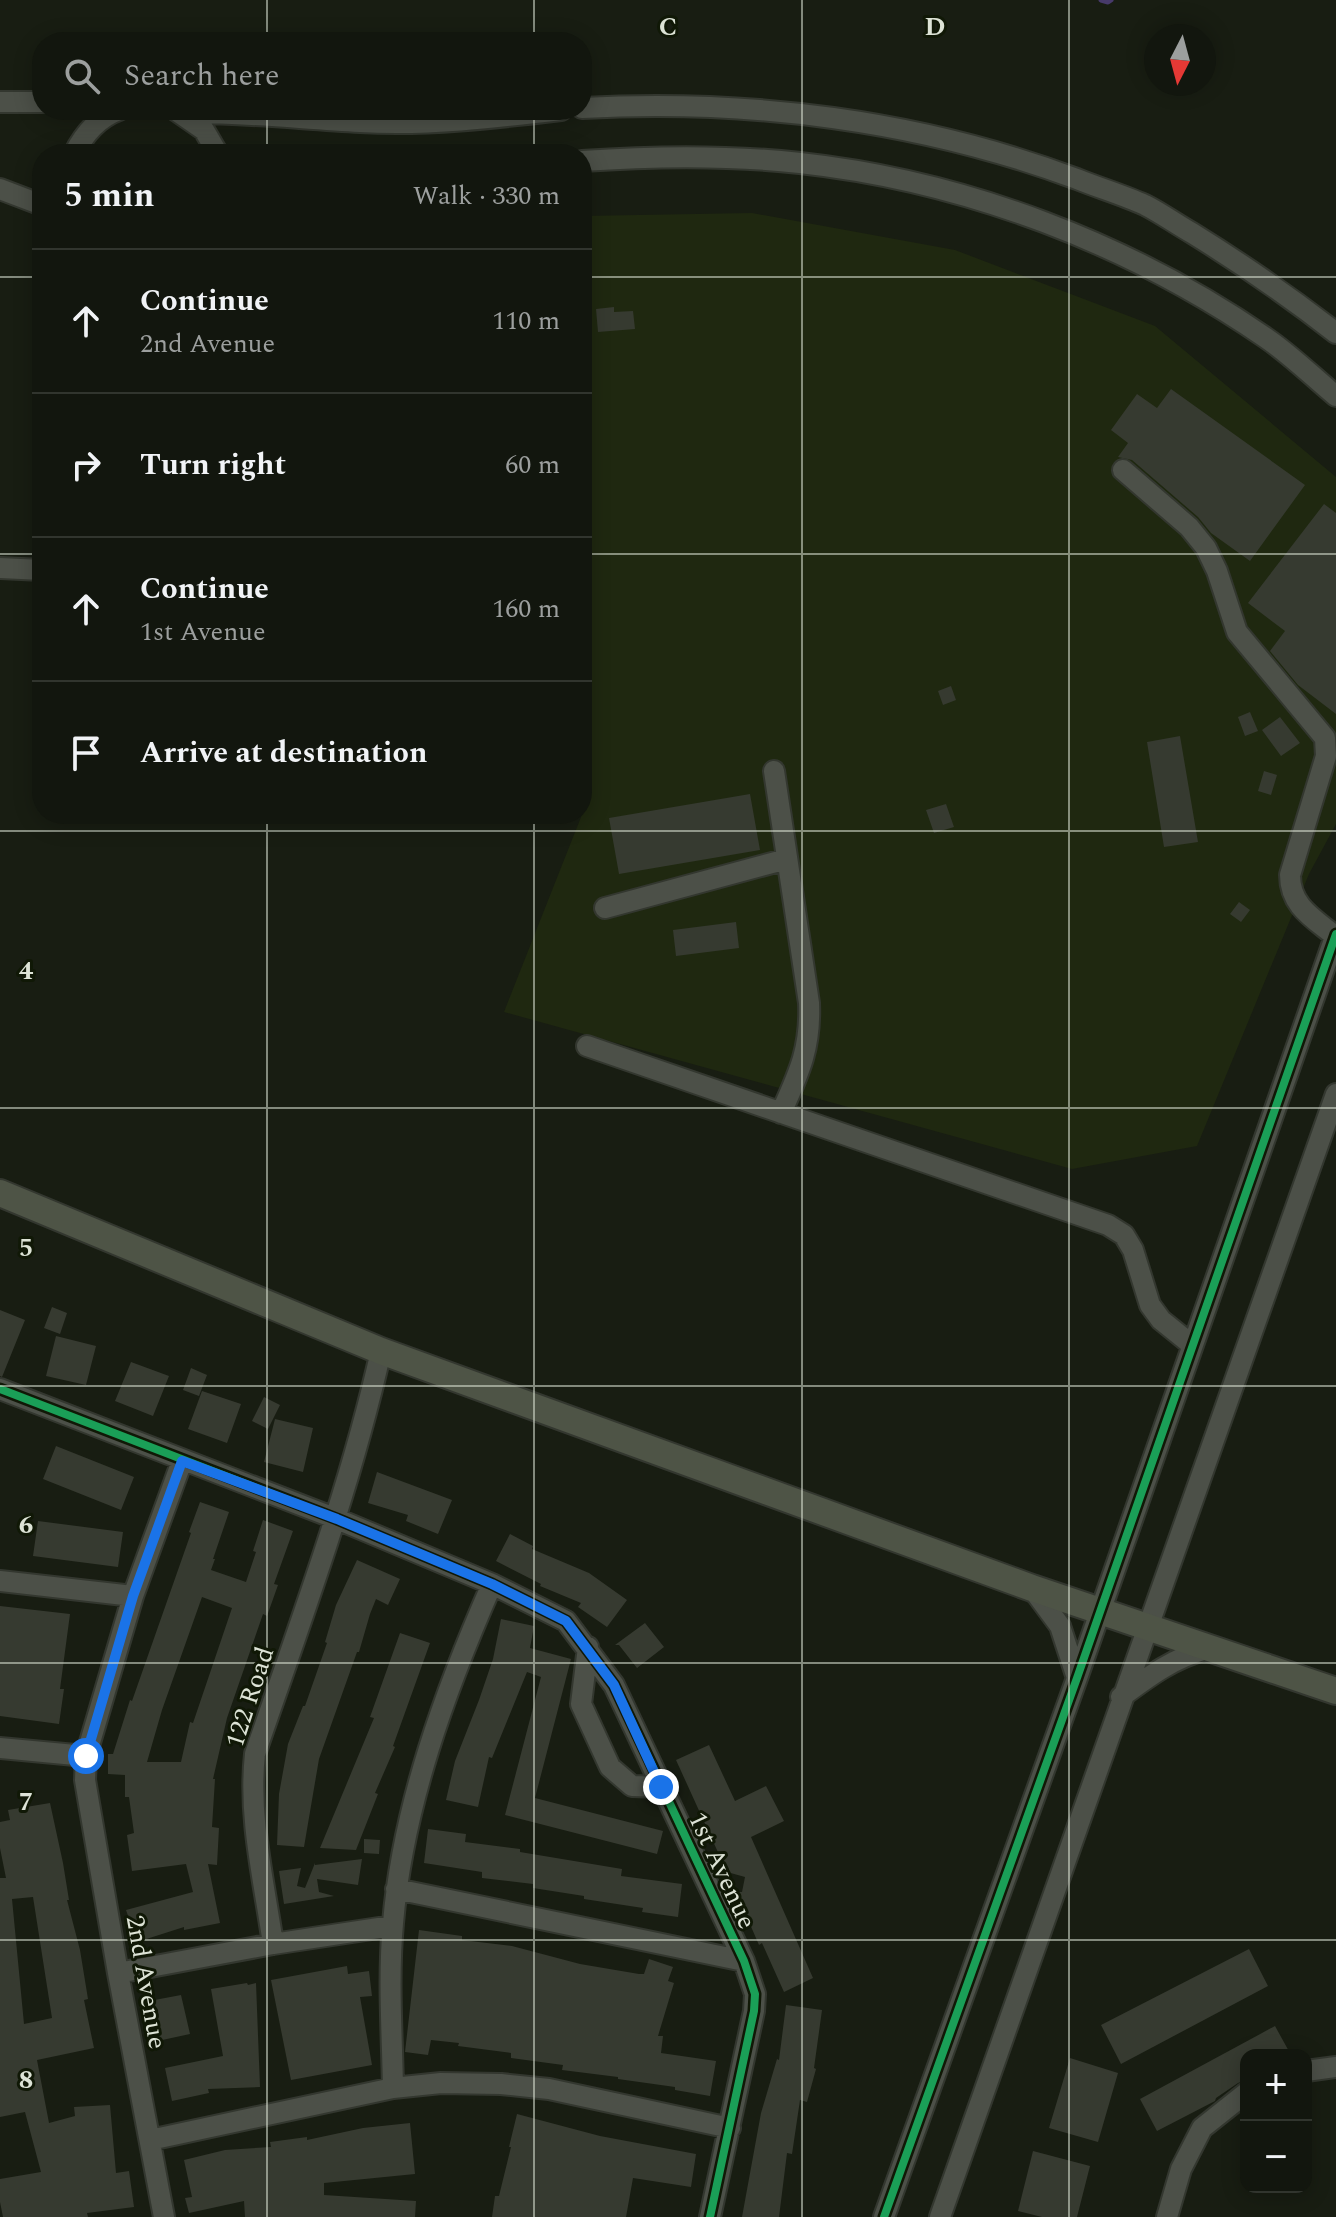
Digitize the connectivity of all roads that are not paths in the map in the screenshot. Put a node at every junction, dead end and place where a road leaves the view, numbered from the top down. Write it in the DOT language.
graph roads {
  1 [pos="0,102"];
  2 [pos="32,102"];
  3 [pos="592,107"];
  4 [pos="100,120"];
  5 [pos="190,120"];
  6 [pos="335,120"];
  7 [pos="453,120"];
  8 [pos="80,144"];
  9 [pos="212,144"];
  10 [pos="592,160"];
  11 [pos="0,189"];
  12 [pos="32,201"];
  13 [pos="1336,333"];
  14 [pos="1336,396"];
  15 [pos="1123,470"];
  16 [pos="0,568"];
  17 [pos="32,570"];
  18 [pos="774,771"];
  19 [pos="787,859"];
  20 [pos="605,908"];
  21 [pos="1336,935"];
  22 [pos="587,1046"];
  23 [pos="1336,1094"];
  24 [pos="781,1113"];
  25 [pos="0,1193"];
  26 [pos="1192,1345"];
  27 [pos="381,1351"];
  28 [pos="0,1389"];
  29 [pos="182,1461"];
  30 [pos="337,1519"];
  31 [pos="0,1581"];
  32 [pos="492,1584"];
  33 [pos="1032,1588"];
  34 [pos="133,1596"];
  35 [pos="1099,1609"];
  36 [pos="1147,1625"];
  37 [pos="588,1647"];
  38 [pos="1209,1648"];
  39 [pos="1077,1678"];
  40 [pos="1336,1691"];
  41 [pos="1121,1697"];
  42 [pos="0,1748"];
  43 [pos="86,1756"];
  44 [pos="661,1787"];
  45 [pos="396,1889"];
  46 [pos="392,1926"];
  47 [pos="273,1944"];
  48 [pos="744,1961"];
  49 [pos="118,1973"];
  50 [pos="1336,2067"];
  51 [pos="1312,2070"];
  52 [pos="393,2088"];
  53 [pos="1240,2098"];
  54 [pos="730,2128"];
  55 [pos="150,2140"];
  56 [pos="164,2217"];
  57 [pos="710,2217"];
  58 [pos="884,2217"];
  59 [pos="940,2217"];
  60 [pos="1167,2217"];
  1 -- 2 [label="street"];
  3 -- 13 [label="street"];
  4 -- 8 [label="street"];
  5 -- 9 [label="street"];
  6 -- 7 [label="street"];
  10 -- 14 [label="street"];
  11 -- 12 [label="street"];
  15 -- 21 [label="street"];
  16 -- 17 [label="street"];
  18 -- 19 [label="street"];
  19 -- 20 [label="street"];
  19 -- 24 [label="street"];
  21 -- 26 [label="street"];
  22 -- 24 [label="street"];
  23 -- 36 [label="street"];
  24 -- 26 [label="street"];
  25 -- 27 [label="main road"];
  26 -- 35 [label="street"];
  27 -- 30 [label="street, 122 Road"];
  27 -- 33 [label="main road"];
  28 -- 29 [label="street, 1st Avenue"];
  29 -- 30 [label="street, 1st Avenue"];
  29 -- 34 [label="street, 2nd Avenue"];
  30 -- 32 [label="street, 1st Avenue"];
  30 -- 47 [label="street, 122 Road"];
  31 -- 34 [label="street"];
  32 -- 37 [label="street, 1st Avenue"];
  32 -- 45 [label="street"];
  33 -- 35 [label="main road"];
  33 -- 39 [label="street"];
  34 -- 43 [label="street, 2nd Avenue"];
  35 -- 36 [label="main road"];
  35 -- 39 [label="street"];
  36 -- 38 [label="main road"];
  36 -- 41 [label="street"];
  37 -- 44 [label="street, 1st Avenue"];
  37 -- 44 [label="street"];
  38 -- 40 [label="main road"];
  38 -- 41 [label="street"];
  39 -- 58 [label="street"];
  41 -- 59 [label="street"];
  42 -- 43 [label="street"];
  43 -- 49 [label="street, 2nd Avenue"];
  44 -- 48 [label="street, 1st Avenue"];
  45 -- 46 [label="street"];
  45 -- 48 [label="street"];
  46 -- 47 [label="street"];
  46 -- 52 [label="street"];
  47 -- 49 [label="street"];
  48 -- 54 [label="street, 1st Avenue"];
  49 -- 55 [label="street, 2nd Avenue"];
  50 -- 51 [label="street"];
  52 -- 54 [label="street"];
  52 -- 55 [label="street"];
  53 -- 60 [label="street"];
  54 -- 57 [label="street, 1st Avenue"];
  55 -- 56 [label="street, 2nd Avenue"];
}
